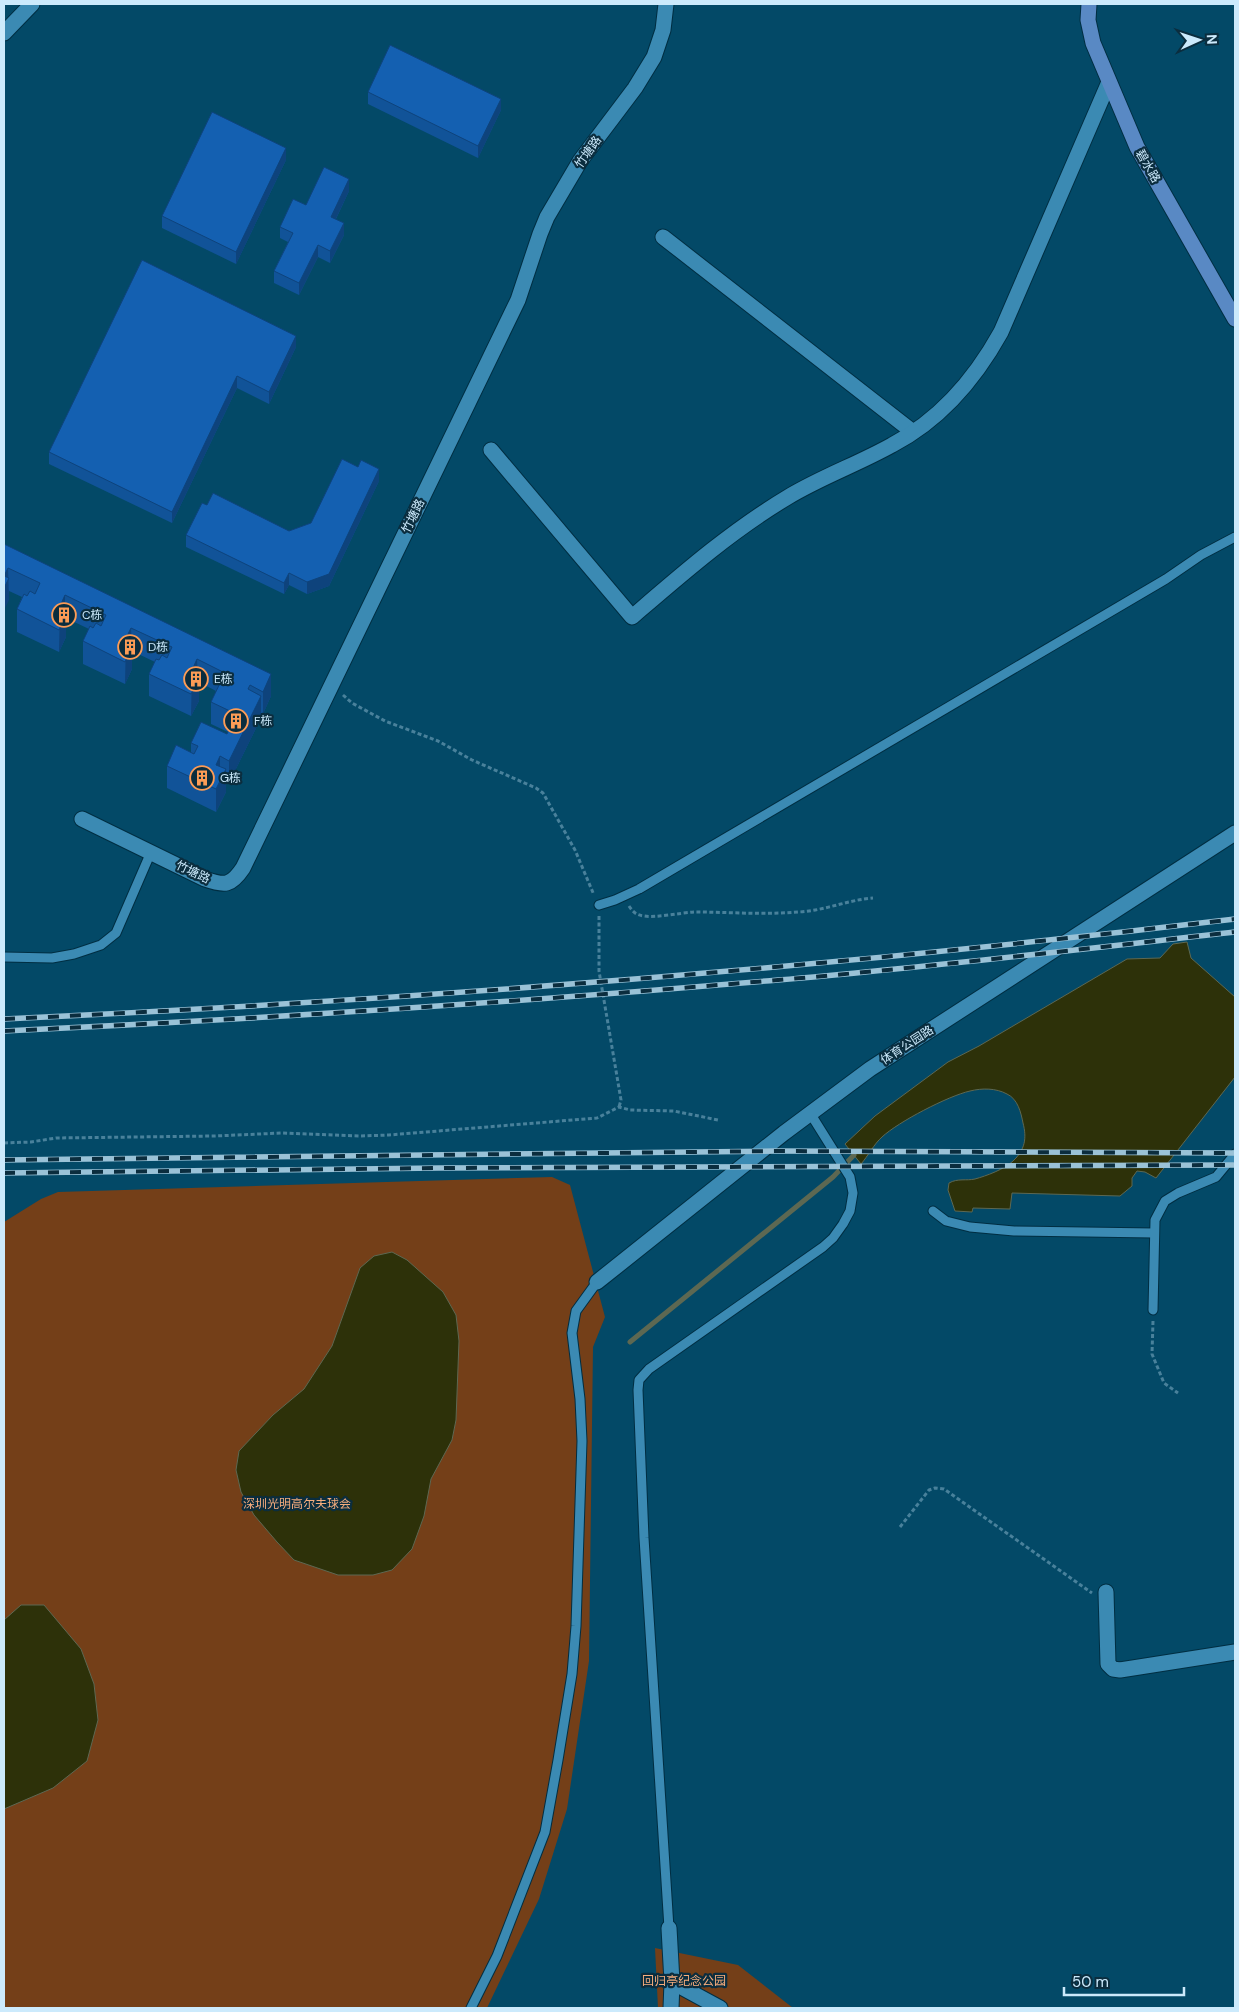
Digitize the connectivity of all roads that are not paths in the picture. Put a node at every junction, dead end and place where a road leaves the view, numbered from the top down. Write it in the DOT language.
graph roads {
  1 [pos="1089,4"];
  2 [pos="28,5"];
  3 [pos="665,5"];
  4 [pos="4,33"];
  5 [pos="1109,82"];
  6 [pos="663,237"];
  7 [pos="1235,319"];
  8 [pos="913,432"];
  9 [pos="491,450"];
  10 [pos="1235,537"];
  11 [pos="82,819"];
  12 [pos="1235,833"];
  13 [pos="151,852"];
  14 [pos="598,905"];
  15 [pos="4,956"];
  16 [pos="810,1113"];
  17 [pos="1235,1154"];
  18 [pos="933,1211"];
  19 [pos="1154,1233"];
  20 [pos="597,1282"];
  21 [pos="1153,1310"];
  22 [pos="1107,1598"];
  23 [pos="1235,1652"];
  24 [pos="669,1928"];
  25 [pos="672,1982"];
  26 [pos="471,2008"];
  27 [pos="671,2008"];
  28 [pos="720,2008"];
  1 -- 5 [label="street, 碧水路"];
  2 -- 4 [label="street"];
  3 -- 13 [label="street, 竹塘路"];
  5 -- 7 [label="street, 碧水路"];
  5 -- 8 [label="street"];
  6 -- 8 [label="street"];
  8 -- 9 [label="street"];
  10 -- 14 [label="lane"];
  11 -- 13 [label="street, 竹塘路"];
  12 -- 16 [label="street, 体育公园路"];
  13 -- 15 [label="lane"];
  16 -- 20 [label="street, 体育公园路"];
  16 -- 24 [label="lane"];
  17 -- 19 [label="lane"];
  18 -- 19 [label="lane"];
  19 -- 21 [label="lane"];
  20 -- 26 [label="lane"];
  22 -- 23 [label="street"];
  24 -- 25 [label="street"];
  25 -- 27 [label="street"];
  25 -- 28 [label="street"];
}
